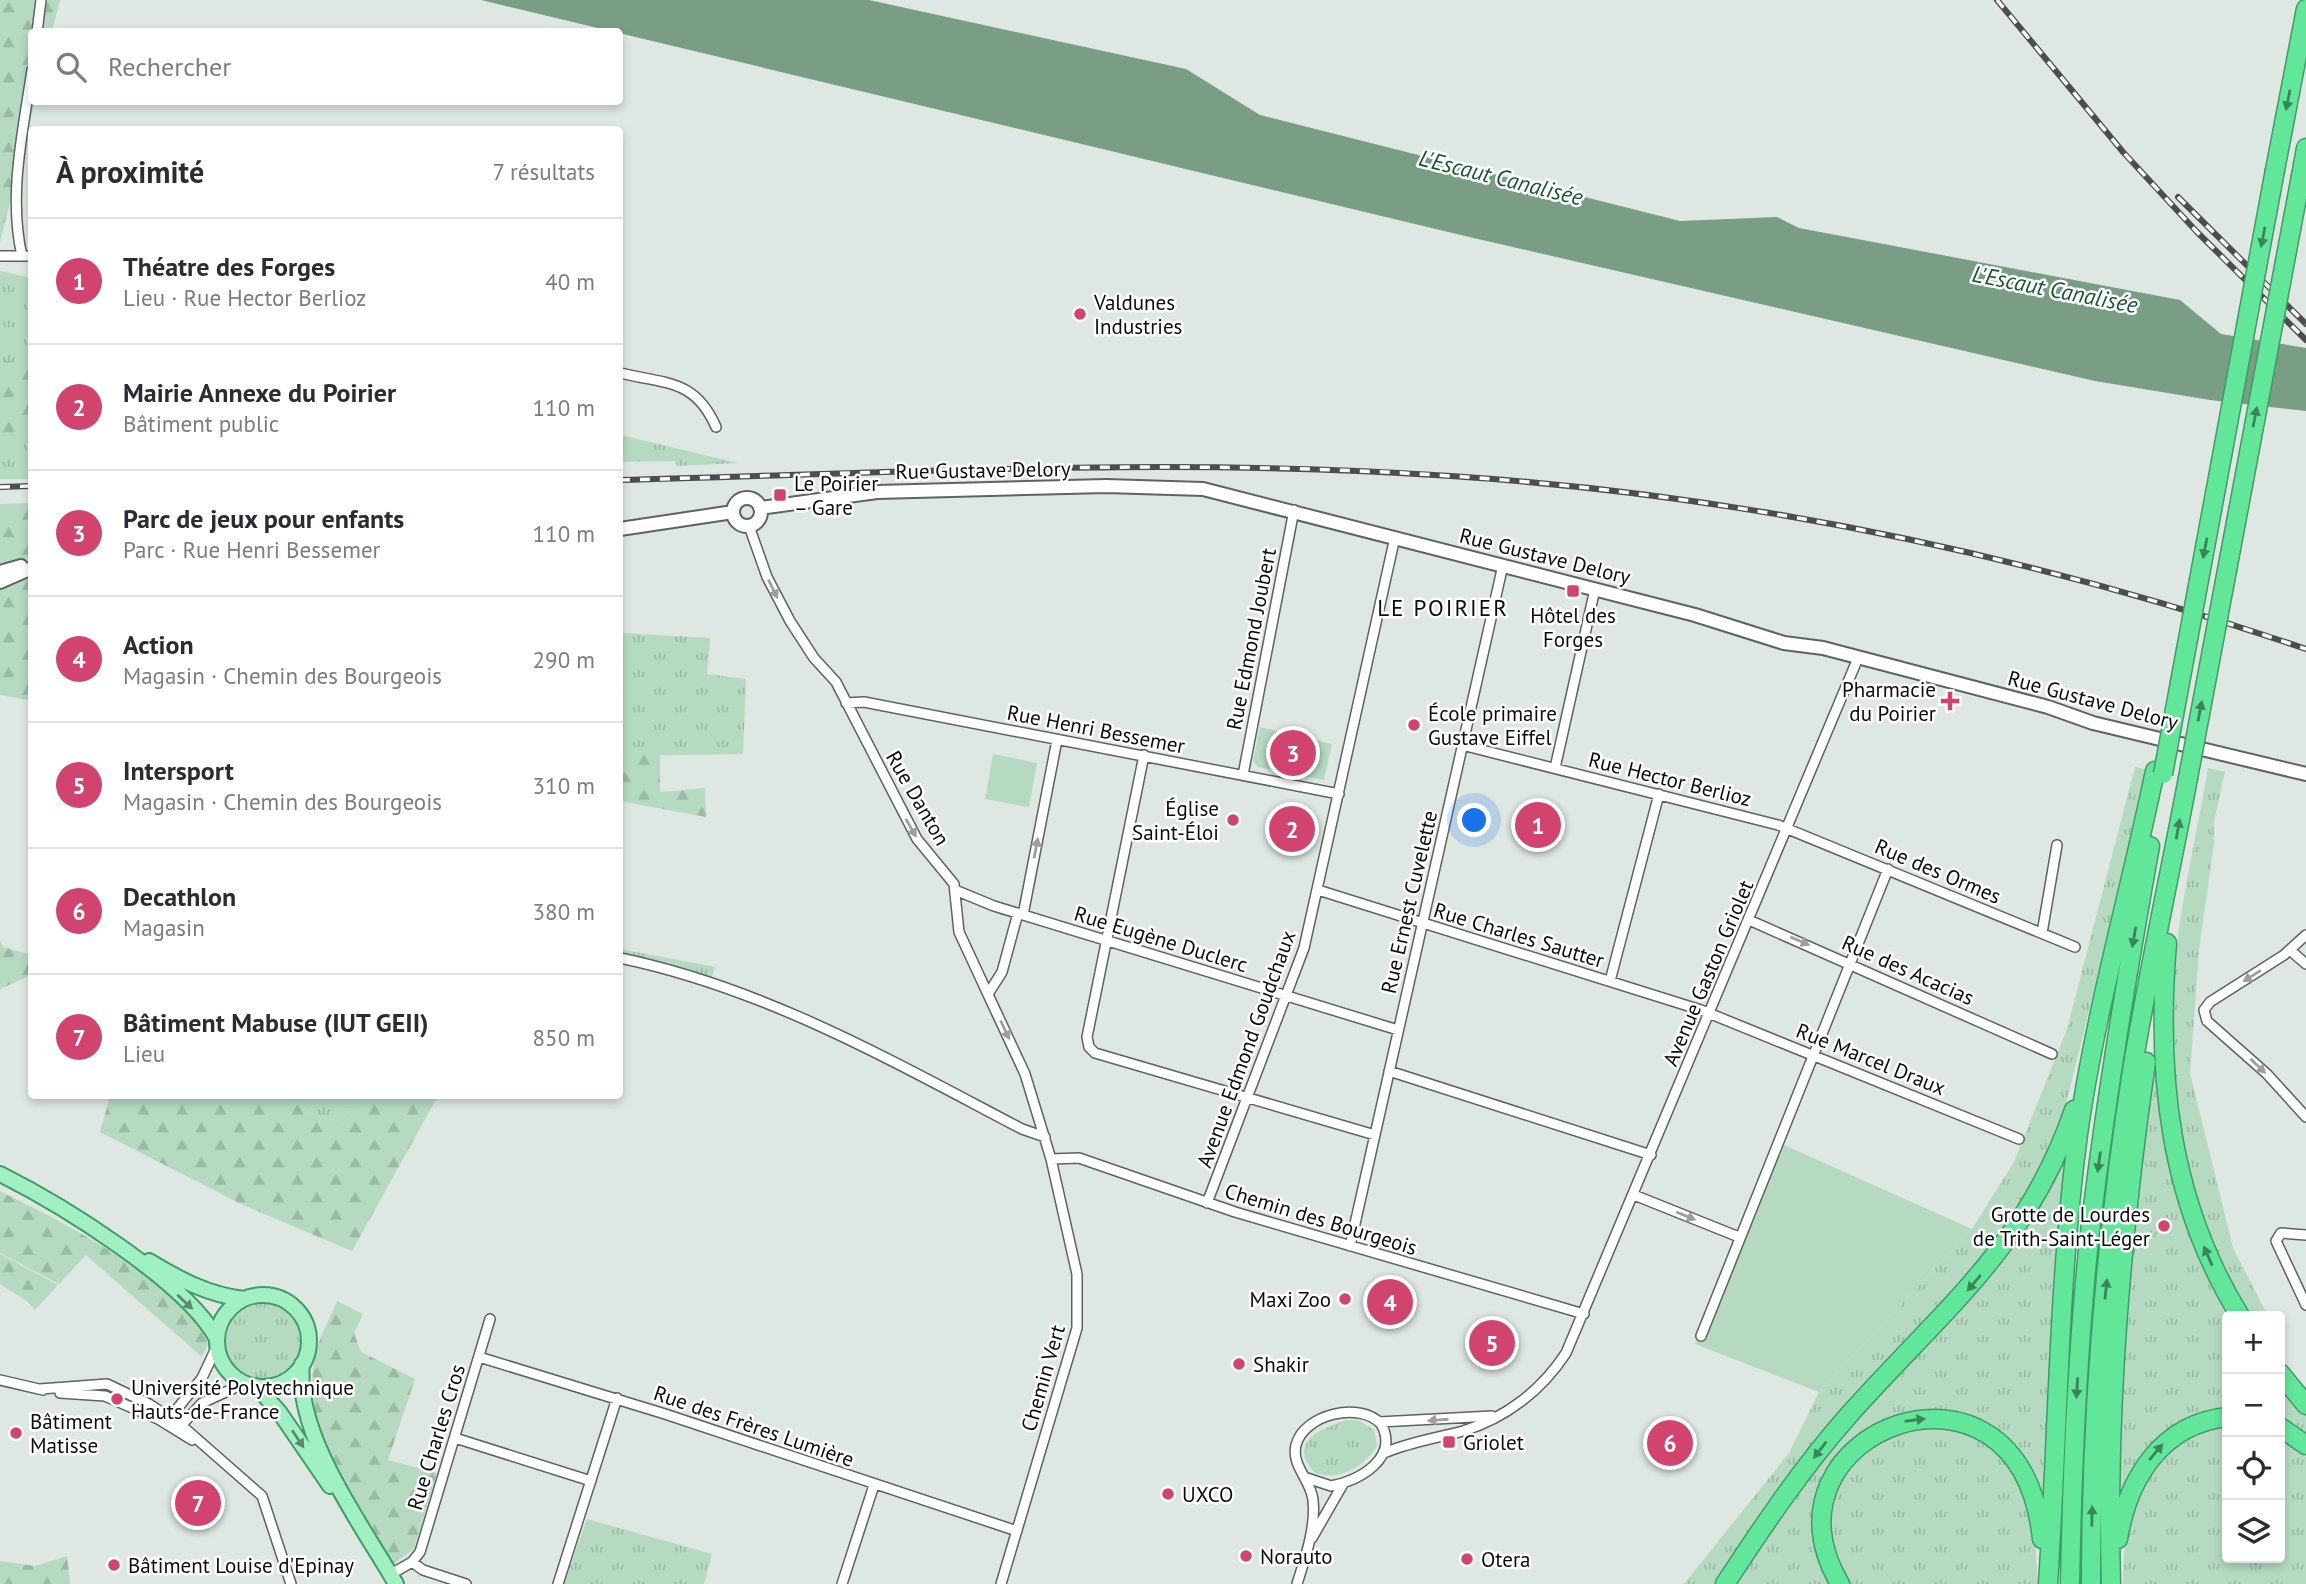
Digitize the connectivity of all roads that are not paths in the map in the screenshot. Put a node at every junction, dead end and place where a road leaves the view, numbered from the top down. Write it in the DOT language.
graph roads {
  1 [pos="41,0"];
  2 [pos="2306,9"];
  3 [pos="38,28"];
  4 [pos="28,102"];
  5 [pos="2306,148"];
  6 [pos="0,256"];
  7 [pos="27,256"];
  8 [pos="623,374"];
  9 [pos="716,427"];
  10 [pos="760,508"];
  11 [pos="1294,510"];
  12 [pos="733,512"];
  13 [pos="749,526"];
  14 [pos="623,528"];
  15 [pos="1395,537"];
  16 [pos="1503,565"];
  17 [pos="28,567"];
  18 [pos="28,568"];
  19 [pos="0,572"];
  20 [pos="0,582"];
  21 [pos="1595,589"];
  22 [pos="1858,658"];
  23 [pos="846,703"];
  24 [pos="1057,740"];
  25 [pos="1462,745"];
  26 [pos="1144,755"];
  27 [pos="1555,768"];
  28 [pos="2159,772"];
  29 [pos="2306,774"];
  30 [pos="1243,775"];
  31 [pos="1339,794"];
  32 [pos="1659,794"];
  33 [pos="1788,828"];
  34 [pos="2057,845"];
  35 [pos="1888,869"];
  36 [pos="2169,879"];
  37 [pos="955,890"];
  38 [pos="1318,890"];
  39 [pos="1021,914"];
  40 [pos="1749,920"];
  41 [pos="1422,923"];
  42 [pos="2042,933"];
  43 [pos="2159,933"];
  44 [pos="2306,935"];
  45 [pos="1107,940"];
  46 [pos="2075,947"];
  47 [pos="2291,951"];
  48 [pos="623,959"];
  49 [pos="1850,963"];
  50 [pos="2306,964"];
  51 [pos="1610,981"];
  52 [pos="988,994"];
  53 [pos="1287,996"];
  54 [pos="1710,1013"];
  55 [pos="2098,1026"];
  56 [pos="1398,1030"];
  57 [pos="1813,1054"];
  58 [pos="2052,1054"];
  59 [pos="1389,1071"];
  60 [pos="1248,1098"];
  61 [pos="2306,1117"];
  62 [pos="1375,1135"];
  63 [pos="1045,1137"];
  64 [pos="2019,1139"];
  65 [pos="1651,1154"];
  66 [pos="1051,1159"];
  67 [pos="0,1174"];
  68 [pos="1634,1195"];
  69 [pos="1207,1203"];
  70 [pos="93,1228"];
  71 [pos="2306,1234"];
  72 [pos="1739,1237"];
  73 [pos="1350,1246"];
  74 [pos="244,1299"];
  75 [pos="2306,1305"];
  76 [pos="2237,1311"];
  77 [pos="1584,1314"];
  78 [pos="490,1320"];
  79 [pos="1701,1336"];
  80 [pos="217,1343"];
  81 [pos="479,1357"];
  82 [pos="302,1363"];
  83 [pos="2281,1374"];
  84 [pos="0,1380"];
  85 [pos="250,1385"];
  86 [pos="617,1398"];
  87 [pos="2306,1405"];
  88 [pos="1498,1415"];
  89 [pos="2222,1418"];
  90 [pos="168,1420"];
  91 [pos="1379,1422"];
  92 [pos="178,1428"];
  93 [pos="2285,1430"];
  94 [pos="455,1438"];
  95 [pos="2306,1445"];
  96 [pos="1384,1452"];
  97 [pos="1307,1478"];
  98 [pos="591,1481"];
  99 [pos="1344,1483"];
  100 [pos="874,1485"];
  101 [pos="1017,1531"];
  102 [pos="1309,1543"];
  103 [pos="412,1562"];
  104 [pos="392,1581"];
  105 [pos="291,1584"];
  106 [pos="466,1584"];
  107 [pos="558,1584"];
  108 [pos="842,1584"];
  109 [pos="1001,1584"];
  110 [pos="1297,1584"];
  111 [pos="1725,1584"];
  112 [pos="1840,1584"];
  113 [pos="2047,1584"];
  114 [pos="2070,1584"];
  115 [pos="2091,1584"];
  116 [pos="2112,1584"];
  1 -- 3 [label="street"];
  2 -- 28 [label="highway, one-way, bridge"];
  4 -- 7 [label="street"];
  36 -- 5 [label="highway, one-way, bridge"];
  6 -- 7 [label="street"];
  8 -- 9 [label="street"];
  10 -- 11 [label="street, Rue Gustave Delory"];
  10 -- 12 [label="street"];
  10 -- 13 [label="street"];
  11 -- 15 [label="street, Rue Gustave Delory"];
  11 -- 30 [label="street, Rue Edmond Joubert"];
  12 -- 13 [label="street"];
  12 -- 14 [label="street"];
  13 -- 23 [label="street, Rue Danton, one-way"];
  15 -- 16 [label="street, Rue Gustave Delory"];
  15 -- 31 [label="street, Avenue Edmond Goudchaux"];
  16 -- 21 [label="street, Rue Gustave Delory"];
  16 -- 25 [label="street, Rue Ernest Cuvelette"];
  17 -- 19 [label="street"];
  18 -- 20 [label="street"];
  21 -- 22 [label="street, Rue Gustave Delory"];
  21 -- 27 [label="street"];
  22 -- 29 [label="street, Rue Gustave Delory"];
  22 -- 33 [label="street, Avenue Gaston Griolet"];
  23 -- 24 [label="street, Rue Henri Bessemer"];
  23 -- 37 [label="street, Rue Danton, one-way"];
  24 -- 26 [label="street, Rue Henri Bessemer"];
  39 -- 24 [label="street, one-way"];
  25 -- 27 [label="street, Rue Hector Berlioz"];
  25 -- 41 [label="street, Rue Ernest Cuvelette"];
  26 -- 30 [label="street, Rue Henri Bessemer"];
  26 -- 45 [label="street"];
  27 -- 32 [label="street, Rue Hector Berlioz"];
  28 -- 55 [label="highway"];
  28 -- 114 [label="highway, one-way"];
  30 -- 31 [label="street, Rue Henri Bessemer"];
  31 -- 38 [label="street, Avenue Edmond Goudchaux"];
  32 -- 33 [label="street, Rue Hector Berlioz"];
  32 -- 51 [label="street"];
  33 -- 35 [label="street, Rue des Ormes"];
  33 -- 40 [label="street, Avenue Gaston Griolet"];
  34 -- 42 [label="street"];
  35 -- 42 [label="street, Rue des Ormes"];
  35 -- 49 [label="street"];
  36 -- 43 [label="highway"];
  76 -- 36 [label="highway, one-way"];
  37 -- 39 [label="street, Rue Eugène Duclerc"];
  37 -- 52 [label="street"];
  38 -- 41 [label="street, Rue Charles Sautter"];
  38 -- 53 [label="street, Avenue Edmond Goudchaux"];
  39 -- 45 [label="street, Rue Eugène Duclerc"];
  39 -- 52 [label="street"];
  40 -- 49 [label="street, Rue des Acacias, one-way"];
  40 -- 54 [label="street, Avenue Gaston Griolet"];
  41 -- 51 [label="street, Rue Charles Sautter"];
  41 -- 56 [label="street, Rue Ernest Cuvelette"];
  42 -- 46 [label="street, Rue des Ormes"];
  115 -- 43 [label="highway, one-way"];
  43 -- 116 [label="highway"];
  44 -- 47 [label="street"];
  45 -- 53 [label="street, Rue Eugène Duclerc"];
  45 -- 60 [label="street"];
  47 -- 50 [label="street"];
  47 -- 61 [label="street, one-way"];
  48 -- 63 [label="street"];
  49 -- 57 [label="street"];
  49 -- 58 [label="street, Rue des Acacias"];
  51 -- 54 [label="street, Rue Charles Sautter"];
  52 -- 63 [label="street, one-way"];
  53 -- 56 [label="street, Rue Eugène Duclerc"];
  53 -- 60 [label="street, Avenue Edmond Goudchaux"];
  54 -- 57 [label="street, Rue Marcel Draux"];
  54 -- 65 [label="street, Avenue Gaston Griolet"];
  55 -- 111 [label="highway, one-way"];
  55 -- 113 [label="highway"];
  56 -- 59 [label="street, Rue Ernest Cuvelette"];
  57 -- 64 [label="street, Rue Marcel Draux"];
  57 -- 72 [label="street"];
  59 -- 62 [label="street, Rue Ernest Cuvelette"];
  59 -- 65 [label="street"];
  60 -- 62 [label="street"];
  60 -- 69 [label="street, Avenue Edmond Goudchaux"];
  62 -- 73 [label="street, Rue Ernest Cuvelette"];
  63 -- 66 [label="street, Chemin Vert"];
  65 -- 68 [label="street, Avenue Gaston Griolet"];
  66 -- 69 [label="street, Chemin des Bourgeois"];
  66 -- 101 [label="street, Chemin Vert"];
  67 -- 70 [label="main road"];
  68 -- 72 [label="street, one-way"];
  68 -- 77 [label="street, Avenue Gaston Griolet"];
  69 -- 73 [label="street, Chemin des Bourgeois"];
  70 -- 74 [label="main road"];
  70 -- 80 [label="main road, one-way"];
  71 -- 75 [label="street"];
  72 -- 79 [label="street"];
  73 -- 77 [label="street, Chemin des Bourgeois"];
  74 -- 80 [label="main road"];
  74 -- 82 [label="main road"];
  77 -- 88 [label="street, Avenue Gaston Griolet"];
  78 -- 81 [label="street, Rue Charles Cros"];
  80 -- 85 [label="main road"];
  80 -- 90 [label="street"];
  81 -- 86 [label="street, Rue des Frères Lumière"];
  81 -- 94 [label="street, Rue Charles Cros"];
  82 -- 85 [label="main road"];
  82 -- 104 [label="main road"];
  83 -- 87 [label="highway"];
  84 -- 90 [label="street"];
  85 -- 92 [label="street"];
  85 -- 104 [label="main road, one-way"];
  86 -- 98 [label="street"];
  86 -- 100 [label="street, Rue des Frères Lumière"];
  88 -- 91 [label="street, one-way"];
  88 -- 96 [label="street, Avenue Gaston Griolet"];
  116 -- 89 [label="highway, one-way"];
  90 -- 92 [label="street"];
  91 -- 96 [label="street"];
  91 -- 97 [label="street"];
  92 -- 105 [label="street"];
  93 -- 95 [label="highway"];
  94 -- 98 [label="street"];
  94 -- 103 [label="street, Rue Charles Cros"];
  96 -- 99 [label="street"];
  97 -- 99 [label="street"];
  97 -- 102 [label="street"];
  98 -- 107 [label="street"];
  99 -- 102 [label="street"];
  100 -- 101 [label="street, Rue des Frères Lumière"];
  100 -- 108 [label="street"];
  101 -- 109 [label="street, Chemin Vert"];
  102 -- 110 [label="street"];
  103 -- 104 [label="street"];
  103 -- 106 [label="street"];
  112 -- 113 [label="highway, one-way"];
}
